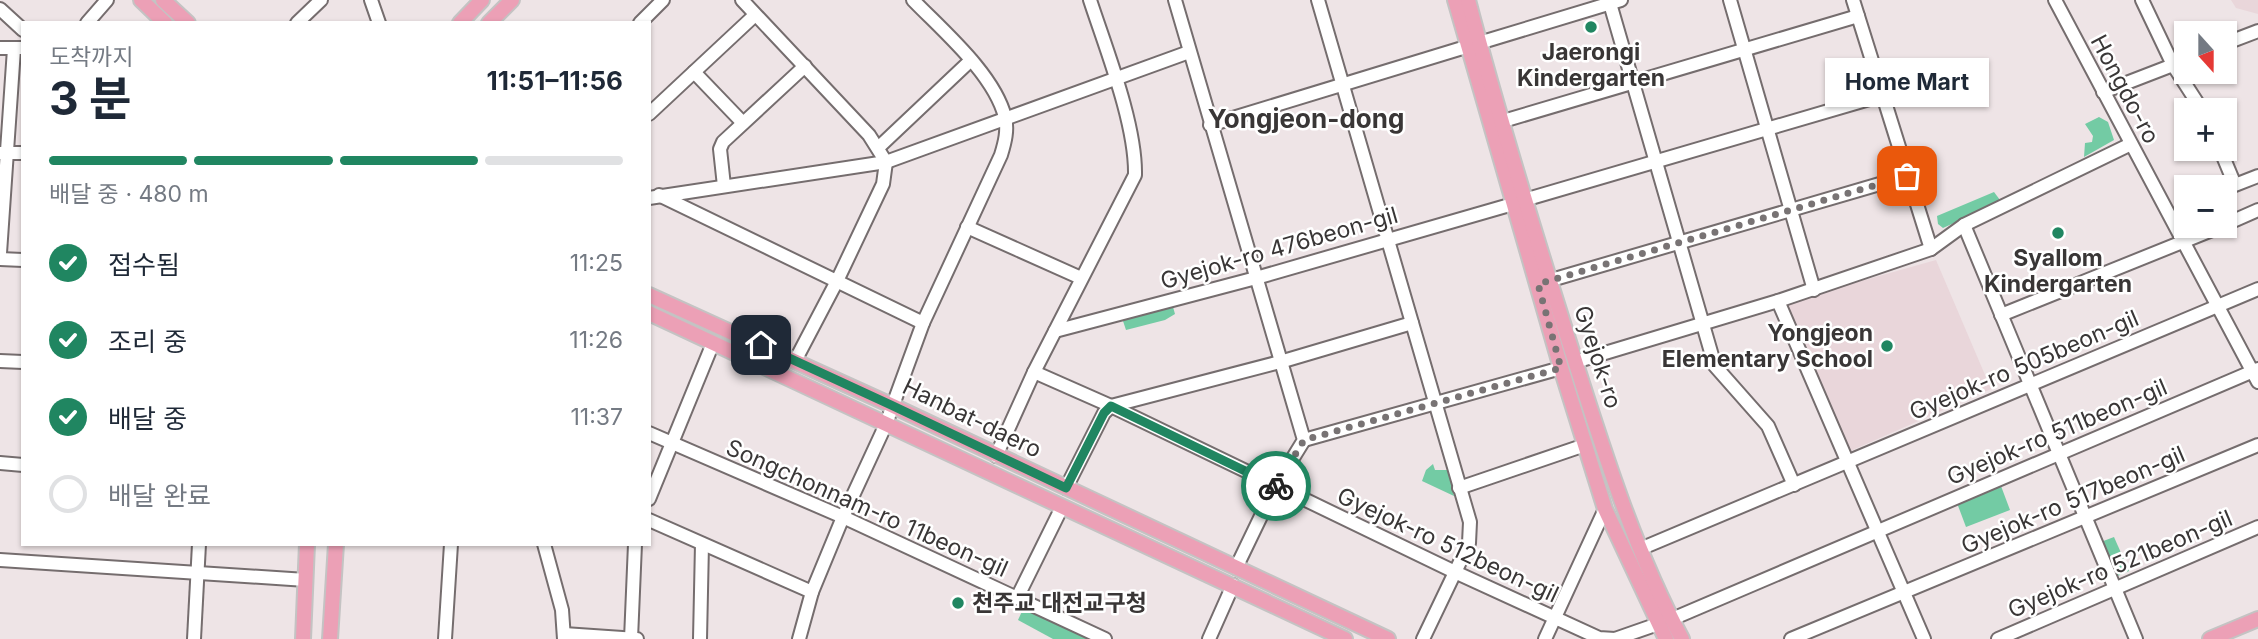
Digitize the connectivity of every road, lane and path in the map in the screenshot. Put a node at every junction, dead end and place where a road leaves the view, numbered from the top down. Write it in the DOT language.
graph roads {
  1 [pos="107,0"];
  2 [pos="141,0"];
  3 [pos="163,0"];
  4 [pos="321,0"];
  5 [pos="371,0"];
  6 [pos="482,0"];
  7 [pos="512,0"];
  8 [pos="663,0"];
  9 [pos="741,0"];
  10 [pos="913,0"];
  11 [pos="1090,0"];
  12 [pos="1175,0"];
  13 [pos="1318,0"];
  14 [pos="1455,0"];
  15 [pos="1468,0"];
  16 [pos="1730,0"];
  17 [pos="1853,0"];
  18 [pos="2055,0"];
  19 [pos="2142,0"];
  20 [pos="1613,1"];
  21 [pos="0,9"];
  22 [pos="755,15"];
  23 [pos="1858,16"];
  24 [pos="89,21"];
  25 [pos="163,21"];
  26 [pos="186,21"];
  27 [pos="299,21"];
  28 [pos="378,21"];
  29 [pos="462,21"];
  30 [pos="491,21"];
  31 [pos="642,21"];
  32 [pos="21,28"];
  33 [pos="2258,31"];
  34 [pos="2237,39"];
  35 [pos="1474,44"];
  36 [pos="0,48"];
  37 [pos="18,48"];
  38 [pos="1745,51"];
  39 [pos="1189,52"];
  40 [pos="2174,54"];
  41 [pos="970,61"];
  42 [pos="2174,64"];
  43 [pos="805,66"];
  44 [pos="694,72"];
  45 [pos="1116,78"];
  46 [pos="1633,84"];
  47 [pos="1344,85"];
  48 [pos="2103,92"];
  49 [pos="1882,95"];
  50 [pos="651,109"];
  51 [pos="1005,117"];
  52 [pos="743,123"];
  53 [pos="1497,123"];
  54 [pos="1210,125"];
  55 [pos="1768,130"];
  56 [pos="2131,145"];
  57 [pos="879,147"];
  58 [pos="3,153"];
  59 [pos="21,153"];
  60 [pos="2225,161"];
  61 [pos="886,162"];
  62 [pos="1655,162"];
  63 [pos="1907,176"];
  64 [pos="2258,176"];
  65 [pos="724,186"];
  66 [pos="653,195"];
  67 [pos="1519,202"];
  68 [pos="1790,209"];
  69 [pos="2258,210"];
  70 [pos="2237,219"];
  71 [pos="1964,225"];
  72 [pos="967,227"];
  73 [pos="2194,238"];
  74 [pos="1387,240"];
  75 [pos="2185,242"];
  76 [pos="1679,244"];
  77 [pos="1931,249"];
  78 [pos="0,253"];
  79 [pos="0,259"];
  80 [pos="21,260"];
  81 [pos="1081,278"];
  82 [pos="1256,278"];
  83 [pos="837,281"];
  84 [pos="1543,282"];
  85 [pos="2258,289"];
  86 [pos="1814,290"];
  87 [pos="651,296"];
  88 [pos="1778,301"];
  89 [pos="2218,306"];
  90 [pos="651,314"];
  91 [pos="2001,314"];
  92 [pos="923,323"];
  93 [pos="1412,323"];
  94 [pos="1701,323"];
  95 [pos="1055,331"];
  96 [pos="713,343"];
  97 [pos="0,361"];
  98 [pos="795,361"];
  99 [pos="21,362"];
  100 [pos="1280,362"];
  101 [pos="1575,362"];
  102 [pos="1561,368"];
  103 [pos="1034,372"];
  104 [pos="2256,374"];
  105 [pos="2031,385"];
  106 [pos="1435,402"];
  107 [pos="891,405"];
  108 [pos="1111,406"];
  109 [pos="886,424"];
  110 [pos="651,434"];
  111 [pos="1304,440"];
  112 [pos="672,444"];
  113 [pos="1585,445"];
  114 [pos="2258,445"];
  115 [pos="2057,454"];
  116 [pos="996,456"];
  117 [pos="1847,462"];
  118 [pos="0,463"];
  119 [pos="21,465"];
  120 [pos="1794,485"];
  121 [pos="1275,486"];
  122 [pos="1066,488"];
  123 [pos="1459,488"];
  124 [pos="651,494"];
  125 [pos="1062,507"];
  126 [pos="1605,509"];
  127 [pos="842,517"];
  128 [pos="2085,517"];
  129 [pos="651,521"];
  130 [pos="2258,527"];
  131 [pos="1878,531"];
  132 [pos="702,544"];
  133 [pos="199,546"];
  134 [pos="307,546"];
  135 [pos="336,546"];
  136 [pos="451,546"];
  137 [pos="545,546"];
  138 [pos="635,546"];
  139 [pos="1640,549"];
  140 [pos="0,560"];
  141 [pos="1236,568"];
  142 [pos="198,573"];
  143 [pos="1457,573"];
  144 [pos="306,580"];
  145 [pos="1233,585"];
  146 [pos="2115,590"];
  147 [pos="812,592"];
  148 [pos="1903,593"];
  149 [pos="1017,598"];
  150 [pos="1556,618"];
  151 [pos="2258,619"];
  152 [pos="1665,621"];
  153 [pos="564,636"];
  154 [pos="194,639"];
  155 [pos="303,639"];
  156 [pos="330,639"];
  157 [pos="445,639"];
  158 [pos="631,639"];
  159 [pos="637,639"];
  160 [pos="700,639"];
  161 [pos="799,639"];
  162 [pos="1105,639"];
  163 [pos="1209,639"];
  164 [pos="1345,639"];
  165 [pos="1388,639"];
  166 [pos="1423,639"];
  167 [pos="1545,639"];
  168 [pos="1666,639"];
  169 [pos="1682,639"];
  170 [pos="1791,639"];
  171 [pos="1924,639"];
  172 [pos="1998,639"];
  173 [pos="2136,639"];
  174 [pos="2210,639"];
  1 -- 24 [label="street"];
  2 -- 25 [label="main road"];
  3 -- 26 [label="main road"];
  4 -- 27 [label="street"];
  5 -- 28 [label="street"];
  6 -- 29 [label="main road"];
  7 -- 30 [label="main road"];
  8 -- 31 [label="street"];
  9 -- 22 [label="street"];
  10 -- 41 [label="street"];
  11 -- 45 [label="street"];
  12 -- 39 [label="street"];
  13 -- 47 [label="street"];
  14 -- 35 [label="main road, Gyejok-ro"];
  15 -- 35 [label="main road, Gyejok-ro"];
  16 -- 38 [label="street"];
  17 -- 23 [label="street"];
  18 -- 48 [label="street, Hongdo-ro"];
  19 -- 40 [label="street"];
  20 -- 35 [label="street"];
  20 -- 46 [label="street"];
  21 -- 32 [label="street"];
  22 -- 43 [label="street"];
  22 -- 44 [label="street"];
  23 -- 38 [label="street"];
  23 -- 49 [label="street"];
  33 -- 34 [label="street"];
  35 -- 47 [label="street"];
  35 -- 53 [label="main road, Gyejok-ro"];
  36 -- 37 [label="street"];
  37 -- 58 [label="street"];
  38 -- 46 [label="street"];
  38 -- 55 [label="street"];
  39 -- 45 [label="street"];
  39 -- 54 [label="street"];
  41 -- 51 [label="street"];
  41 -- 57 [label="street"];
  42 -- 48 [label="street"];
  43 -- 52 [label="street"];
  43 -- 57 [label="street"];
  44 -- 50 [label="street"];
  44 -- 52 [label="street"];
  45 -- 51 [label="street"];
  45 -- 81 [label="street"];
  46 -- 53 [label="street"];
  46 -- 62 [label="street"];
  47 -- 54 [label="street"];
  47 -- 74 [label="street"];
  48 -- 56 [label="street, Hongdo-ro"];
  49 -- 55 [label="street, Gyejok-ro 476beon-gil"];
  49 -- 63 [label="street"];
  51 -- 61 [label="street"];
  51 -- 72 [label="street"];
  52 -- 65 [label="street"];
  53 -- 67 [label="main road, Gyejok-ro"];
  54 -- 82 [label="street"];
  55 -- 62 [label="street, Gyejok-ro 476beon-gil"];
  55 -- 68 [label="street"];
  56 -- 71 [label="street"];
  56 -- 75 [label="street, Hongdo-ro"];
  57 -- 61 [label="street"];
  58 -- 59 [label="street"];
  58 -- 78 [label="street"];
  60 -- 64 [label="street"];
  61 -- 65 [label="street"];
  61 -- 83 [label="street"];
  62 -- 67 [label="street, Gyejok-ro 476beon-gil"];
  62 -- 76 [label="street"];
  63 -- 68 [label="street"];
  63 -- 77 [label="street"];
  65 -- 66 [label="street"];
  66 -- 83 [label="street"];
  67 -- 74 [label="street, Gyejok-ro 476beon-gil"];
  67 -- 84 [label="main road, Gyejok-ro"];
  68 -- 76 [label="street"];
  68 -- 86 [label="street"];
  69 -- 70 [label="street"];
  71 -- 77 [label="street"];
  71 -- 91 [label="street"];
  72 -- 81 [label="street"];
  72 -- 92 [label="street"];
  73 -- 75 [label="street"];
  74 -- 82 [label="street, Gyejok-ro 476beon-gil"];
  74 -- 93 [label="street"];
  75 -- 89 [label="street, Hongdo-ro"];
  75 -- 91 [label="street"];
  76 -- 84 [label="street"];
  76 -- 94 [label="street"];
  77 -- 86 [label="street"];
  79 -- 80 [label="street"];
  81 -- 95 [label="street"];
  82 -- 95 [label="street, Gyejok-ro 476beon-gil"];
  82 -- 100 [label="street"];
  83 -- 92 [label="street"];
  83 -- 98 [label="street"];
  84 -- 101 [label="main road, Gyejok-ro"];
  84 -- 102 [label="main road, Gyejok-ro"];
  85 -- 89 [label="street, Gyejok-ro 505beon-gil"];
  86 -- 88 [label="street"];
  87 -- 98 [label="main road, Hanbat-daero"];
  88 -- 94 [label="street"];
  88 -- 117 [label="street"];
  89 -- 104 [label="street, Hongdo-ro"];
  89 -- 105 [label="street, Gyejok-ro 505beon-gil"];
  90 -- 96 [label="main road, Hanbat-daero"];
  91 -- 105 [label="street"];
  92 -- 107 [label="street"];
  93 -- 100 [label="street"];
  93 -- 106 [label="street"];
  94 -- 101 [label="street"];
  94 -- 120 [label="street"];
  95 -- 103 [label="street"];
  96 -- 109 [label="main road, Hanbat-daero"];
  96 -- 112 [label="street"];
  97 -- 99 [label="street"];
  98 -- 107 [label="main road, Hanbat-daero"];
  100 -- 108 [label="street"];
  100 -- 111 [label="street"];
  101 -- 139 [label="main road, Gyejok-ro"];
  102 -- 106 [label="street"];
  102 -- 113 [label="main road, Gyejok-ro"];
  103 -- 108 [label="street, Gyejok-ro 512beon-gil"];
  103 -- 116 [label="street"];
  104 -- 115 [label="street, Gyejok-ro 511beon-gil"];
  105 -- 115 [label="street"];
  105 -- 117 [label="street, Gyejok-ro 505beon-gil"];
  106 -- 111 [label="street"];
  106 -- 123 [label="street"];
  107 -- 109 [label="street"];
  107 -- 116 [label="main road, Hanbat-daero"];
  108 -- 121 [label="street, Gyejok-ro 512beon-gil"];
  108 -- 122 [label="street"];
  109 -- 125 [label="main road, Hanbat-daero"];
  109 -- 127 [label="street"];
  110 -- 112 [label="street, Songchonnam-ro 11beon-gil"];
  111 -- 121 [label="street"];
  112 -- 124 [label="street"];
  112 -- 127 [label="street, Songchonnam-ro 11beon-gil"];
  113 -- 123 [label="street"];
  113 -- 126 [label="main road, Gyejok-ro"];
  114 -- 128 [label="street, Gyejok-ro 517beon-gil"];
  115 -- 128 [label="street"];
  115 -- 131 [label="street, Gyejok-ro 511beon-gil"];
  116 -- 122 [label="main road, Hanbat-daero"];
  117 -- 120 [label="street, Gyejok-ro 505beon-gil"];
  117 -- 131 [label="street"];
  118 -- 119 [label="street"];
  120 -- 139 [label="street, Gyejok-ro 505beon-gil"];
  121 -- 141 [label="street"];
  121 -- 143 [label="street, Gyejok-ro 512beon-gil"];
  122 -- 141 [label="main road, Hanbat-daero"];
  123 -- 143 [label="street"];
  125 -- 145 [label="main road, Hanbat-daero"];
  125 -- 149 [label="street"];
  126 -- 150 [label="street"];
  126 -- 152 [label="main road, Gyejok-ro"];
  127 -- 147 [label="street"];
  127 -- 149 [label="street, Songchonnam-ro 11beon-gil"];
  128 -- 146 [label="street"];
  128 -- 148 [label="street, Gyejok-ro 517beon-gil"];
  129 -- 132 [label="street"];
  130 -- 146 [label="street, Gyejok-ro 521beon-gil"];
  131 -- 148 [label="street"];
  131 -- 152 [label="street, Gyejok-ro 511beon-gil"];
  132 -- 147 [label="street"];
  132 -- 160 [label="street"];
  133 -- 142 [label="street"];
  134 -- 144 [label="main road"];
  135 -- 156 [label="main road"];
  136 -- 157 [label="street"];
  137 -- 153 [label="street"];
  138 -- 158 [label="street"];
  139 -- 152 [label="main road, Gyejok-ro"];
  140 -- 142 [label="street"];
  141 -- 165 [label="main road, Hanbat-daero"];
  142 -- 144 [label="street"];
  142 -- 154 [label="street"];
  143 -- 150 [label="street, Gyejok-ro 512beon-gil"];
  143 -- 166 [label="street"];
  144 -- 155 [label="main road"];
  145 -- 163 [label="street"];
  145 -- 164 [label="main road, Hanbat-daero"];
  146 -- 172 [label="street, Gyejok-ro 521beon-gil"];
  146 -- 173 [label="street"];
  147 -- 161 [label="street"];
  148 -- 170 [label="street, Gyejok-ro 517beon-gil"];
  148 -- 171 [label="street"];
  149 -- 162 [label="street, Songchonnam-ro 11beon-gil"];
  150 -- 152 [label="street, Gyejok-ro 512beon-gil"];
  150 -- 167 [label="street"];
  151 -- 174 [label="main road"];
  152 -- 168 [label="main road, Gyejok-ro"];
  152 -- 169 [label="main road, Gyejok-ro"];
  153 -- 158 [label="street"];
  158 -- 159 [label="street"];
}
